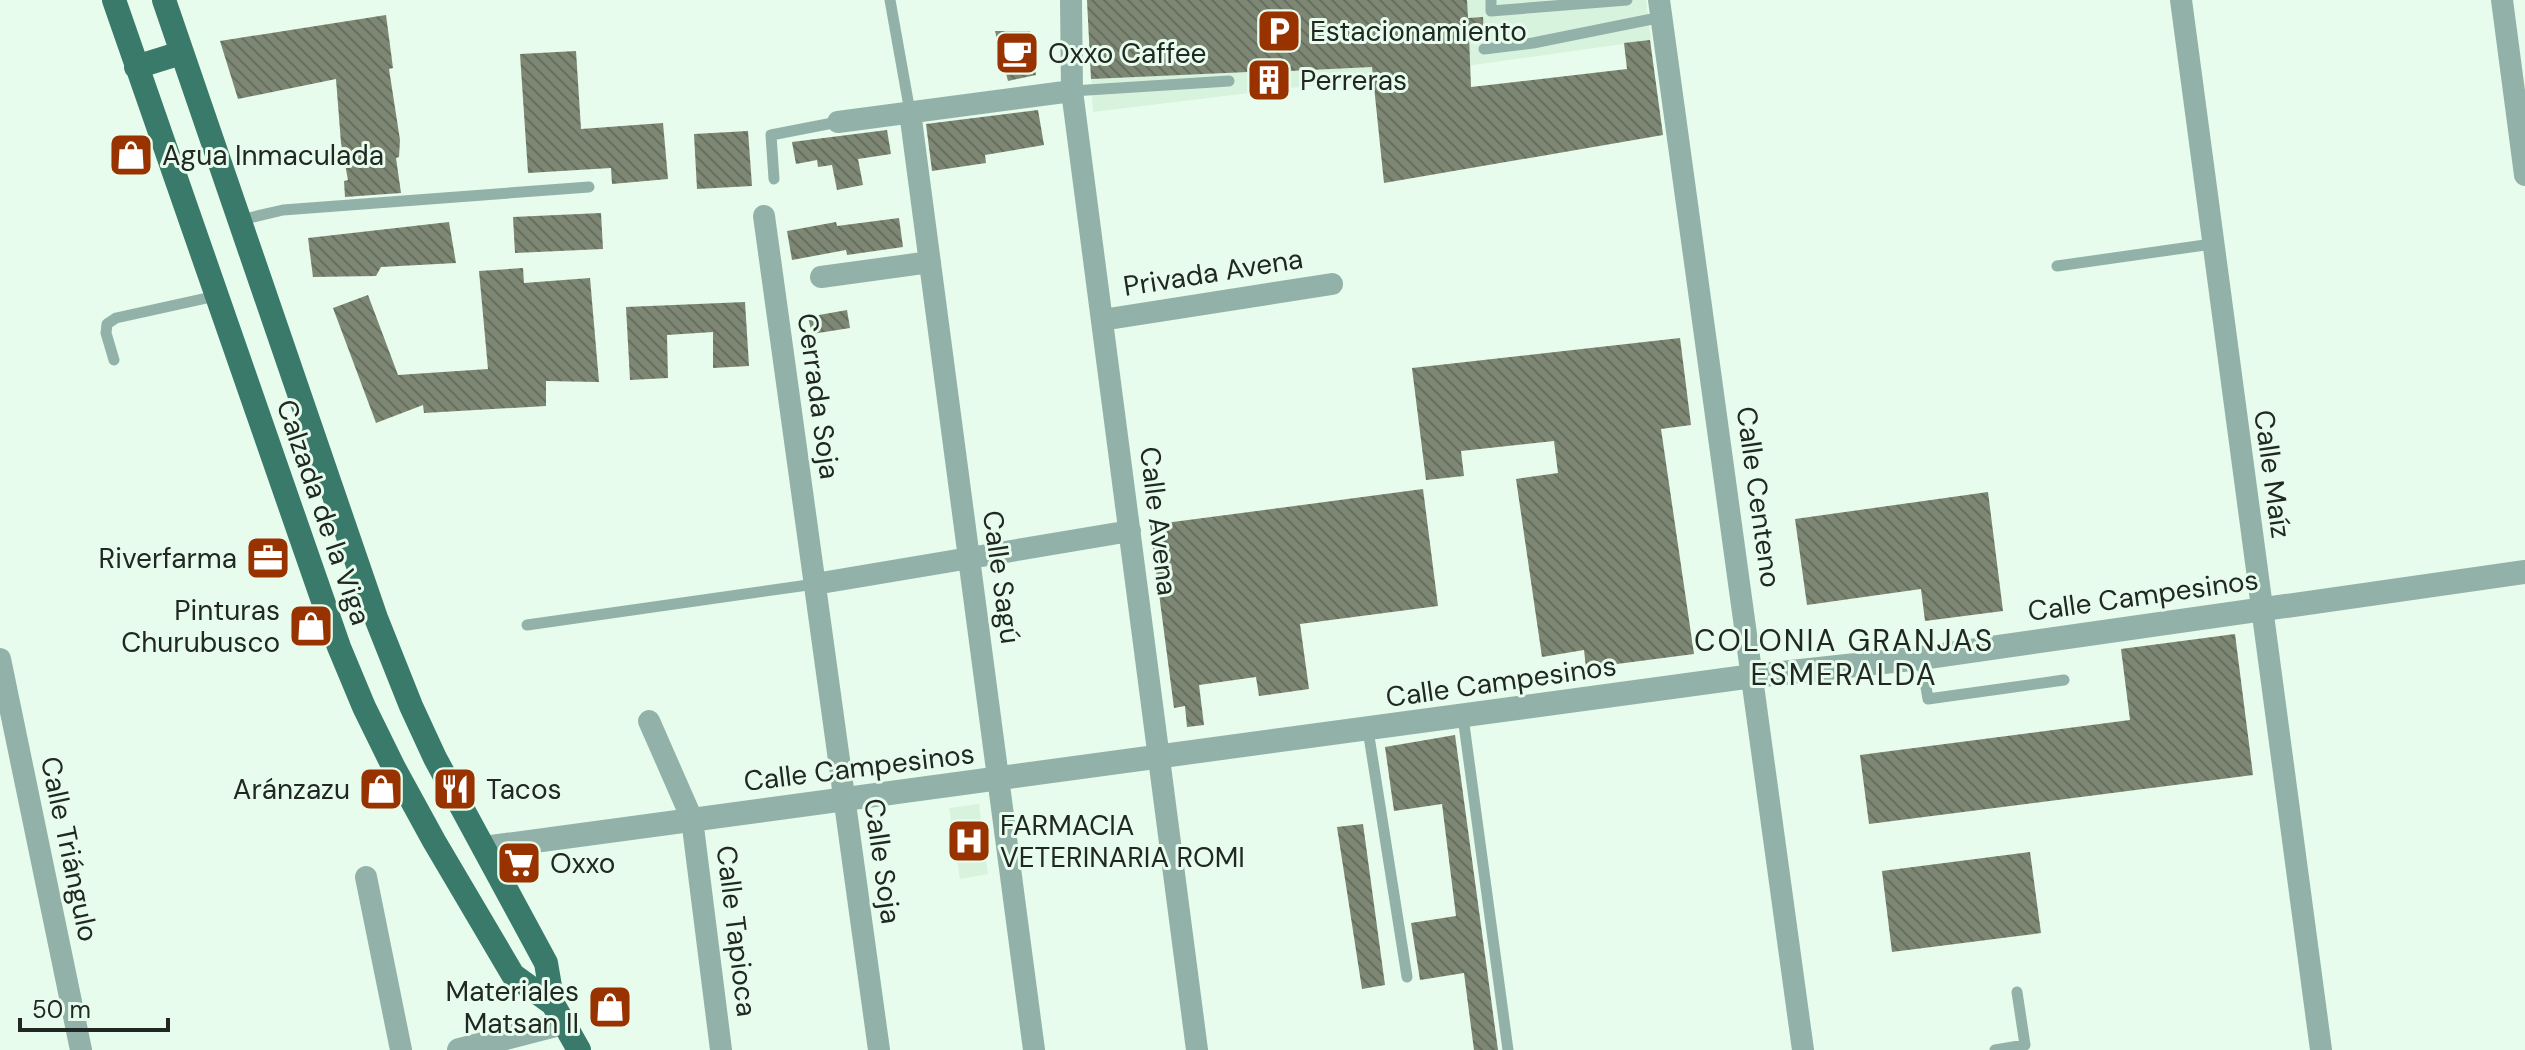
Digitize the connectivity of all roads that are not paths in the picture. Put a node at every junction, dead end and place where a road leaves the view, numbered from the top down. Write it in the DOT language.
graph roads {
  1 [pos="114,0"];
  2 [pos="164,0"];
  3 [pos="890,0"];
  4 [pos="1071,0"];
  5 [pos="1491,0"];
  6 [pos="1627,0"];
  7 [pos="2181,0"];
  8 [pos="2502,0"];
  9 [pos="1660,8"];
  10 [pos="1484,49"];
  11 [pos="181,53"];
  12 [pos="136,67"];
  13 [pos="1229,81"];
  14 [pos="1072,91"];
  15 [pos="910,112"];
  16 [pos="838,122"];
  17 [pos="2525,175"];
  18 [pos="774,179"];
  19 [pos="589,187"];
  20 [pos="764,216"];
  21 [pos="240,220"];
  22 [pos="2212,244"];
  23 [pos="930,262"];
  24 [pos="2057,266"];
  25 [pos="821,277"];
  26 [pos="1332,284"];
  27 [pos="216,296"];
  28 [pos="1102,320"];
  29 [pos="114,360"];
  30 [pos="1130,531"];
  31 [pos="969,559"];
  32 [pos="2525,572"];
  33 [pos="815,584"];
  34 [pos="2261,608"];
  35 [pos="527,625"];
  36 [pos="1921,658"];
  37 [pos="0,659"];
  38 [pos="1753,676"];
  39 [pos="2064,680"];
  40 [pos="1463,717"];
  41 [pos="649,721"];
  42 [pos="1368,730"];
  43 [pos="1159,758"];
  44 [pos="998,780"];
  45 [pos="845,799"];
  46 [pos="692,819"];
  47 [pos="484,848"];
  48 [pos="366,877"];
  49 [pos="1407,977"];
  50 [pos="2017,992"];
  51 [pos="558,1013"];
  52 [pos="81,1050"];
  53 [pos="401,1050"];
  54 [pos="459,1050"];
  55 [pos="579,1050"];
  56 [pos="721,1050"];
  57 [pos="879,1050"];
  58 [pos="1034,1050"];
  59 [pos="1197,1050"];
  60 [pos="1508,1050"];
  61 [pos="1803,1050"];
  62 [pos="1995,1050"];
  63 [pos="2321,1050"];
  1 -- 12 [label="main road, Calzada de la Viga"];
  2 -- 11 [label="main road, Calzada de la Viga"];
  3 -- 15 [label="lane"];
  4 -- 14 [label="street, Calle Avena"];
  5 -- 6 [label="lane"];
  7 -- 22 [label="street, Calle Maíz"];
  8 -- 17 [label="street"];
  9 -- 10 [label="lane"];
  9 -- 38 [label="street, Calle Centeno"];
  11 -- 12 [label="main road"];
  11 -- 21 [label="main road, Calzada de la Viga"];
  12 -- 27 [label="main road, Calzada de la Viga"];
  13 -- 14 [label="lane"];
  14 -- 15 [label="street"];
  14 -- 28 [label="street, Calle Avena"];
  15 -- 16 [label="street"];
  15 -- 23 [label="street, Calle Sagú"];
  16 -- 18 [label="lane"];
  19 -- 21 [label="lane"];
  20 -- 33 [label="street, Cerrada Soja"];
  21 -- 47 [label="main road, Calzada de la Viga"];
  22 -- 24 [label="lane"];
  22 -- 34 [label="street, Calle Maíz"];
  23 -- 25 [label="street"];
  23 -- 31 [label="street, Calle Sagú"];
  26 -- 28 [label="street, Privada Avena"];
  27 -- 29 [label="lane"];
  27 -- 51 [label="main road, Calzada de la Viga"];
  28 -- 30 [label="street, Calle Avena"];
  30 -- 31 [label="street"];
  30 -- 43 [label="street, Calle Avena"];
  31 -- 33 [label="street"];
  31 -- 44 [label="street, Calle Sagú"];
  32 -- 34 [label="street, Calle Campesinos"];
  33 -- 35 [label="lane"];
  33 -- 45 [label="street, Calle Soja"];
  34 -- 36 [label="street, Calle Campesinos"];
  34 -- 63 [label="street, Calle Maíz"];
  36 -- 38 [label="street, Calle Campesinos"];
  36 -- 39 [label="lane"];
  37 -- 52 [label="street, Calle Triángulo"];
  38 -- 40 [label="street, Calle Campesinos"];
  38 -- 61 [label="street, Calle Centeno"];
  40 -- 42 [label="street, Calle Campesinos"];
  40 -- 60 [label="lane"];
  41 -- 46 [label="street, Calle Tapioca"];
  42 -- 43 [label="street, Calle Campesinos"];
  42 -- 49 [label="lane"];
  43 -- 44 [label="street, Calle Campesinos"];
  43 -- 59 [label="street, Calle Avena"];
  44 -- 45 [label="street, Calle Campesinos"];
  44 -- 58 [label="street, Calle Sagú"];
  45 -- 46 [label="street, Calle Campesinos"];
  45 -- 57 [label="street, Calle Soja"];
  46 -- 47 [label="street, Calle Campesinos"];
  46 -- 56 [label="street, Calle Tapioca"];
  47 -- 51 [label="main road, Calzada de la Viga"];
  48 -- 53 [label="street"];
  50 -- 62 [label="lane"];
  51 -- 54 [label="street"];
  51 -- 55 [label="main road, Calzada de la Viga"];
}
